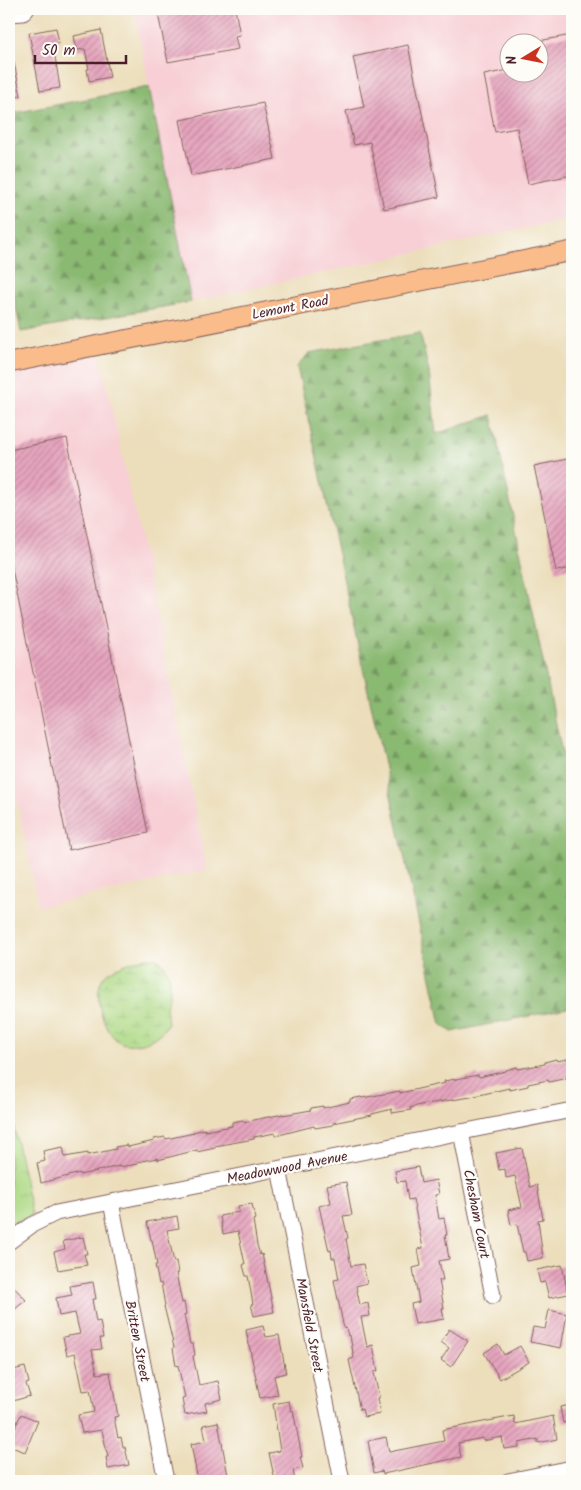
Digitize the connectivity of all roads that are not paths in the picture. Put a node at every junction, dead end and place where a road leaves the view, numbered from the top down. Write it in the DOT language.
graph roads {
  1 [pos="27,9"];
  2 [pos="9,14"];
  3 [pos="572,251"];
  4 [pos="9,363"];
  5 [pos="572,1110"];
  6 [pos="460,1132"];
  7 [pos="279,1169"];
  8 [pos="111,1202"];
  9 [pos="9,1242"];
  10 [pos="493,1296"];
  11 [pos="572,1468"];
  12 [pos="166,1481"];
  13 [pos="342,1481"];
  14 [pos="508,1481"];
  1 -- 2 [label="street"];
  3 -- 4 [label="main road, Lemont Road"];
  5 -- 6 [label="street, Meadowwood Avenue"];
  6 -- 7 [label="street, Meadowwood Avenue"];
  6 -- 10 [label="street, Chesham Court"];
  7 -- 8 [label="street, Meadowwood Avenue"];
  7 -- 13 [label="street, Mansfield Street"];
  8 -- 9 [label="street, Meadowwood Avenue"];
  8 -- 12 [label="street, Britten Street"];
  11 -- 14 [label="street"];
}
